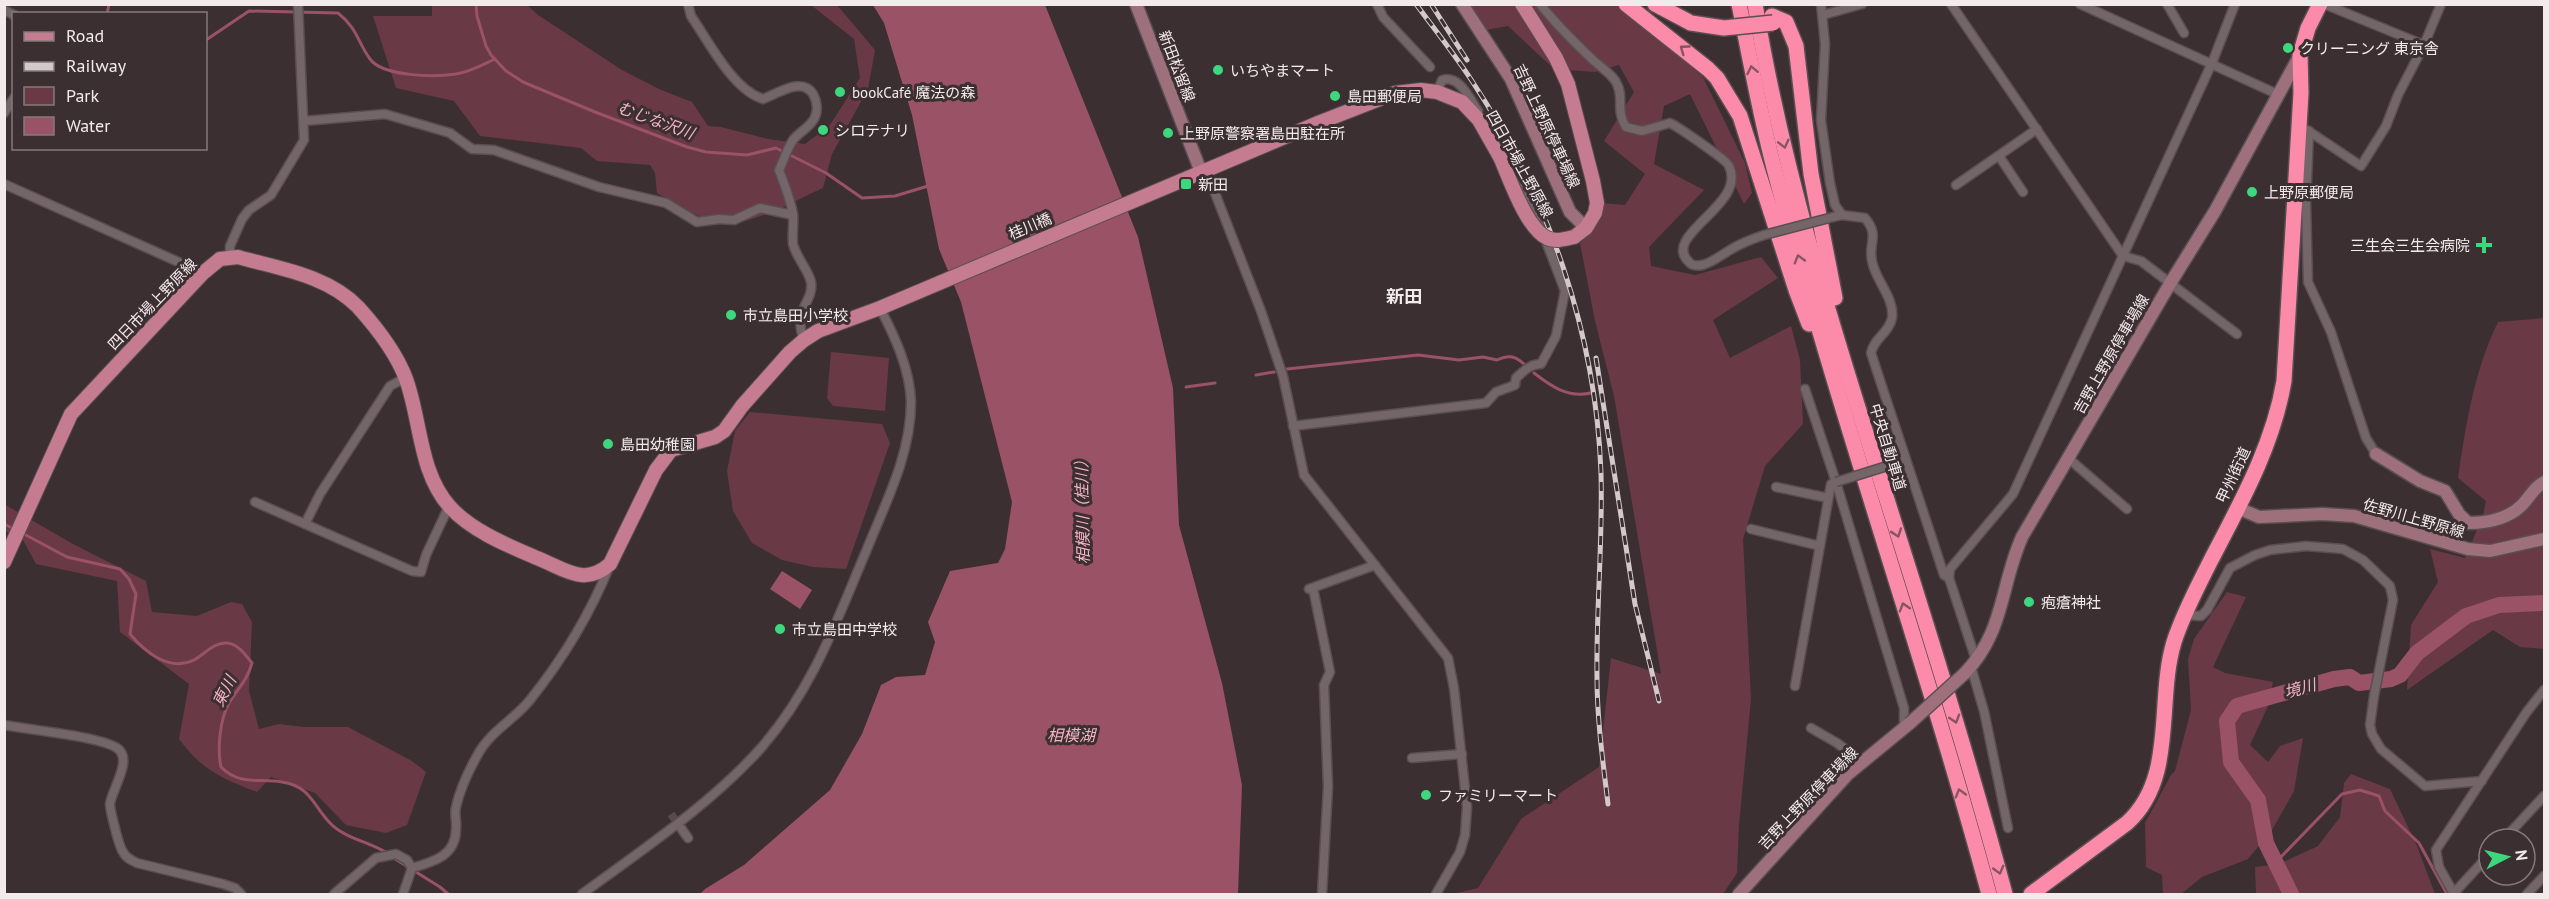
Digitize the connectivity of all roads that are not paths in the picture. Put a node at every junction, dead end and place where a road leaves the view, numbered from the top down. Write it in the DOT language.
graph roads {
  1 [pos="298,4"];
  2 [pos="688,4"];
  3 [pos="1136,4"];
  4 [pos="1377,4"];
  5 [pos="1462,4"];
  6 [pos="1522,4"];
  7 [pos="1540,4"];
  8 [pos="1626,4"];
  9 [pos="1655,4"];
  10 [pos="1670,4"];
  11 [pos="1739,4"];
  12 [pos="1755,4"];
  13 [pos="1821,4"];
  14 [pos="1862,4"];
  15 [pos="1951,4"];
  16 [pos="2080,4"];
  17 [pos="2167,4"];
  18 [pos="2235,4"];
  19 [pos="2322,4"];
  20 [pos="2440,4"];
  21 [pos="1777,15"];
  22 [pos="1823,15"];
  23 [pos="1692,19"];
  24 [pos="2184,33"];
  25 [pos="2424,45"];
  26 [pos="2300,55"];
  27 [pos="2212,63"];
  28 [pos="1430,67"];
  29 [pos="1437,92"];
  30 [pos="2277,94"];
  31 [pos="304,120"];
  32 [pos="2304,128"];
  33 [pos="2037,129"];
  34 [pos="1999,156"];
  35 [pos="1203,171"];
  36 [pos="4,184"];
  37 [pos="1956,185"];
  38 [pos="1167,186"];
  39 [pos="2023,192"];
  40 [pos="793,215"];
  41 [pos="1838,216"];
  42 [pos="1586,228"];
  43 [pos="230,256"];
  44 [pos="2123,256"];
  45 [pos="203,273"];
  46 [pos="2171,282"];
  47 [pos="880,308"];
  48 [pos="2237,334"];
  49 [pos="804,340"];
  50 [pos="405,378"];
  51 [pos="1805,389"];
  52 [pos="1841,405"];
  53 [pos="1293,426"];
  54 [pos="2376,454"];
  55 [pos="2068,458"];
  56 [pos="1902,461"];
  57 [pos="1836,482"];
  58 [pos="2544,482"];
  59 [pos="1776,487"];
  60 [pos="1828,498"];
  61 [pos="255,501"];
  62 [pos="449,506"];
  63 [pos="1888,506"];
  64 [pos="2238,508"];
  65 [pos="2127,509"];
  66 [pos="305,524"];
  67 [pos="1751,529"];
  68 [pos="2544,539"];
  69 [pos="1820,546"];
  70 [pos="4,562"];
  71 [pos="610,564"];
  72 [pos="1376,565"];
  73 [pos="1949,578"];
  74 [pos="2183,615"];
  75 [pos="1970,667"];
  76 [pos="1795,686"];
  77 [pos="2544,690"];
  78 [pos="4,725"];
  79 [pos="1907,725"];
  80 [pos="1811,728"];
  81 [pos="1462,754"];
  82 [pos="1412,758"];
  83 [pos="1862,762"];
  84 [pos="2482,781"];
  85 [pos="2544,796"];
  86 [pos="2515,827"];
  87 [pos="681,828"];
  88 [pos="2008,828"];
  89 [pos="688,838"];
  90 [pos="412,868"];
  91 [pos="2477,868"];
  92 [pos="2543,881"];
  93 [pos="241,894"];
  94 [pos="334,894"];
  95 [pos="403,894"];
  96 [pos="582,894"];
  97 [pos="1322,894"];
  98 [pos="1436,894"];
  99 [pos="1739,894"];
  100 [pos="1989,894"];
  101 [pos="2006,894"];
  102 [pos="2031,894"];
  103 [pos="2454,894"];
  104 [pos="2527,894"];
  1 -- 31 [label="street"];
  2 -- 40 [label="street"];
  3 -- 35 [label="main road, 新田松留線"];
  4 -- 28 [label="street"];
  5 -- 42 [label="main road, 吉野上野原停車場線"];
  6 -- 42 [label="main road"];
  7 -- 41 [label="street, bridge"];
  52 -- 8 [label="highway, one-way"];
  9 -- 23 [label="highway"];
  10 -- 23 [label="highway"];
  52 -- 11 [label="highway, one-way"];
  12 -- 63 [label="highway, 中央自動車道, one-way"];
  13 -- 22 [label="street"];
  14 -- 22 [label="street"];
  15 -- 33 [label="street"];
  16 -- 27 [label="street"];
  17 -- 24 [label="street"];
  18 -- 27 [label="street"];
  19 -- 25 [label="street"];
  19 -- 26 [label="highway, 甲州街道"];
  20 -- 25 [label="street"];
  21 -- 23 [label="highway, bridge"];
  21 -- 63 [label="highway"];
  22 -- 41 [label="street"];
  25 -- 32 [label="street"];
  26 -- 30 [label="main road, 吉野上野原停車場線"];
  26 -- 32 [label="highway, 甲州街道"];
  27 -- 30 [label="street"];
  27 -- 44 [label="street"];
  29 -- 35 [label="main road, 四日市場上野原線"];
  29 -- 42 [label="main road, 四日市場上野原線, bridge"];
  29 -- 53 [label="street"];
  30 -- 46 [label="main road, 吉野上野原停車場線"];
  31 -- 40 [label="street"];
  31 -- 43 [label="street"];
  32 -- 54 [label="street"];
  32 -- 64 [label="highway, 甲州街道"];
  33 -- 34 [label="street"];
  33 -- 44 [label="street"];
  34 -- 37 [label="street"];
  34 -- 39 [label="street"];
  35 -- 38 [label="main road, 四日市場上野原線"];
  35 -- 53 [label="street"];
  36 -- 45 [label="street"];
  38 -- 47 [label="main road, 桂川橋"];
  40 -- 49 [label="street"];
  41 -- 56 [label="street"];
  43 -- 45 [label="main road, 四日市場上野原線"];
  43 -- 50 [label="main road"];
  44 -- 46 [label="street"];
  44 -- 73 [label="street"];
  45 -- 70 [label="main road, 四日市場上野原線"];
  46 -- 48 [label="street"];
  46 -- 55 [label="main road, 吉野上野原停車場線"];
  47 -- 49 [label="main road"];
  47 -- 96 [label="street"];
  49 -- 71 [label="main road"];
  50 -- 62 [label="main road"];
  50 -- 66 [label="street"];
  51 -- 57 [label="street"];
  100 -- 52 [label="highway, one-way"];
  53 -- 72 [label="street"];
  54 -- 58 [label="main road"];
  55 -- 65 [label="street"];
  55 -- 75 [label="main road, 吉野上野原停車場線"];
  56 -- 57 [label="street, bridge"];
  56 -- 73 [label="street"];
  57 -- 60 [label="street"];
  57 -- 79 [label="street"];
  59 -- 60 [label="street"];
  60 -- 69 [label="street"];
  61 -- 66 [label="street"];
  62 -- 66 [label="street"];
  62 -- 71 [label="main road"];
  63 -- 101 [label="highway, 中央自動車道, one-way"];
  64 -- 68 [label="main road, 佐野川上野原線"];
  64 -- 74 [label="highway, 甲州街道"];
  67 -- 69 [label="street"];
  69 -- 76 [label="street"];
  71 -- 90 [label="street"];
  72 -- 81 [label="street"];
  72 -- 97 [label="street"];
  73 -- 75 [label="street"];
  74 -- 84 [label="street"];
  74 -- 102 [label="highway, 甲州街道"];
  75 -- 79 [label="main road, 吉野上野原停車場線, bridge"];
  75 -- 88 [label="street"];
  77 -- 84 [label="street"];
  78 -- 93 [label="street"];
  79 -- 83 [label="main road, 吉野上野原停車場線"];
  80 -- 83 [label="street"];
  81 -- 82 [label="street"];
  81 -- 98 [label="street"];
  83 -- 99 [label="main road, 吉野上野原停車場線"];
  84 -- 103 [label="street"];
  85 -- 86 [label="street"];
  87 -- 89 [label="street"];
  90 -- 94 [label="street"];
  90 -- 95 [label="street"];
  91 -- 103 [label="street"];
  92 -- 104 [label="street"];
}
